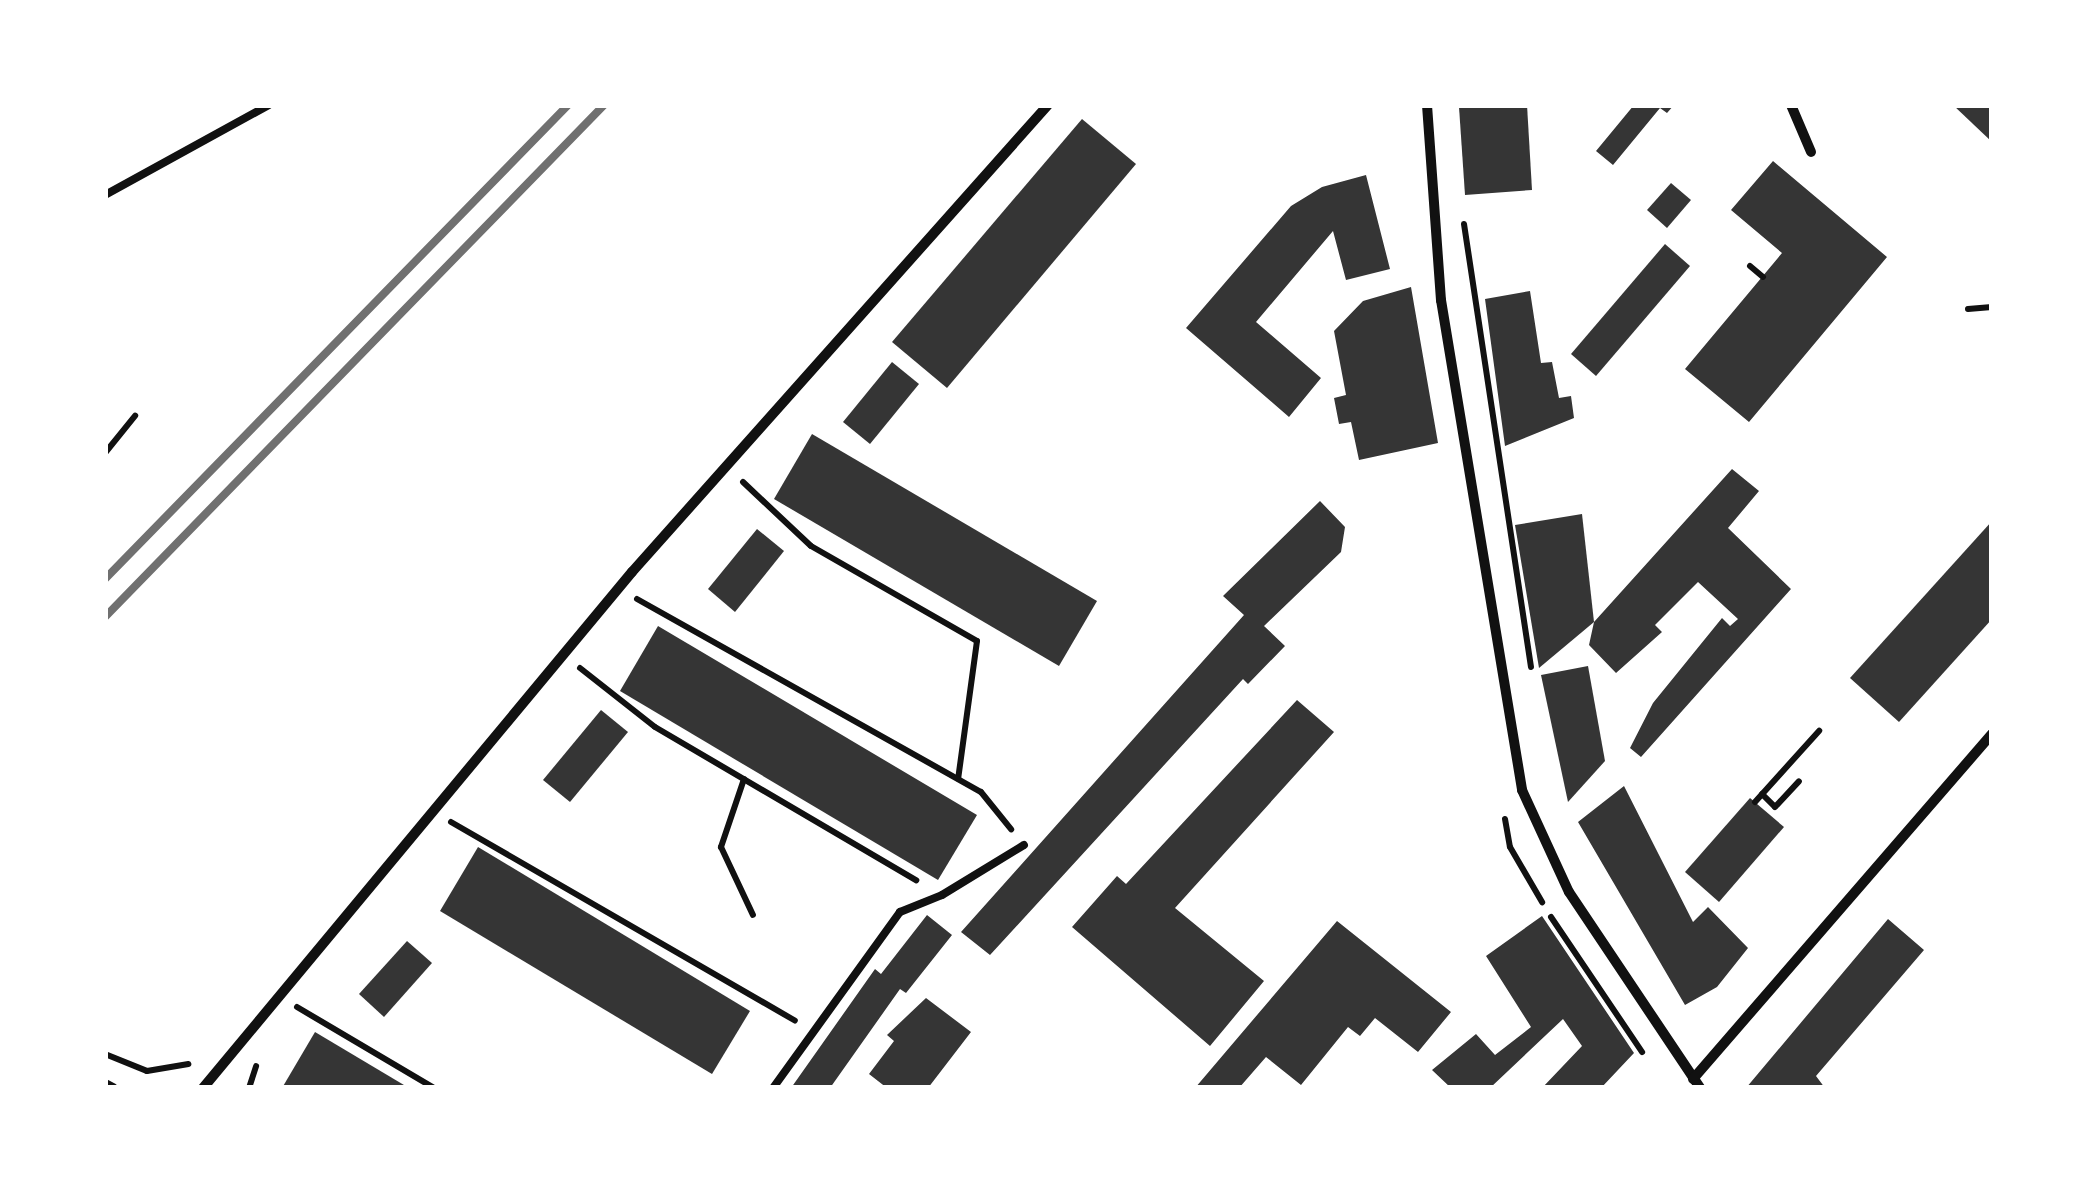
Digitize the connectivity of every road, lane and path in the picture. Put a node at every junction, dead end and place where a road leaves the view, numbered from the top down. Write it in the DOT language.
graph roads {
  1 [pos="269,105"];
  2 [pos="1048,105"];
  3 [pos="1427,105"];
  4 [pos="1792,105"];
  5 [pos="1811,152"];
  6 [pos="105,195"];
  7 [pos="1462,212"];
  8 [pos="1750,266"];
  9 [pos="1762,277"];
  10 [pos="1992,307"];
  11 [pos="1968,309"];
  12 [pos="135,416"];
  13 [pos="105,453"];
  14 [pos="727,468"];
  15 [pos="618,588"];
  16 [pos="564,654"];
  17 [pos="1532,676"];
  18 [pos="1819,731"];
  19 [pos="1992,734"];
  20 [pos="744,779"];
  21 [pos="958,779"];
  22 [pos="1799,781"];
  23 [pos="1762,794"];
  24 [pos="1755,802"];
  25 [pos="433,812"];
  26 [pos="1024,844"];
  27 [pos="942,895"];
  28 [pos="753,915"];
  29 [pos="279,996"];
  30 [pos="813,1032"];
  31 [pos="105,1054"];
  32 [pos="195,1061"];
  33 [pos="1696,1083"];
  34 [pos="105,1084"];
  35 [pos="113,1088"];
  36 [pos="203,1088"];
  37 [pos="434,1088"];
  38 [pos="773,1088"];
  1 -- 6 [label="lane"];
  2 -- 14 [label="street"];
  3 -- 33 [label="street"];
  4 -- 5 [label="street"];
  7 -- 17 [label="path"];
  8 -- 9 [label="path"];
  10 -- 11 [label="path"];
  12 -- 13 [label="path"];
  14 -- 15 [label="street"];
  14 -- 21 [label="path"];
  15 -- 16 [label="street"];
  15 -- 21 [label="path"];
  16 -- 20 [label="path"];
  16 -- 25 [label="street"];
  18 -- 23 [label="path"];
  19 -- 33 [label="street"];
  20 -- 27 [label="path"];
  20 -- 28 [label="path"];
  21 -- 26 [label="path"];
  22 -- 23 [label="path"];
  23 -- 24 [label="path"];
  25 -- 29 [label="street"];
  25 -- 30 [label="path"];
  26 -- 27 [label="lane"];
  27 -- 30 [label="lane"];
  29 -- 36 [label="street"];
  29 -- 37 [label="path"];
  30 -- 38 [label="lane"];
  31 -- 32 [label="path"];
  34 -- 35 [label="street"];
}
